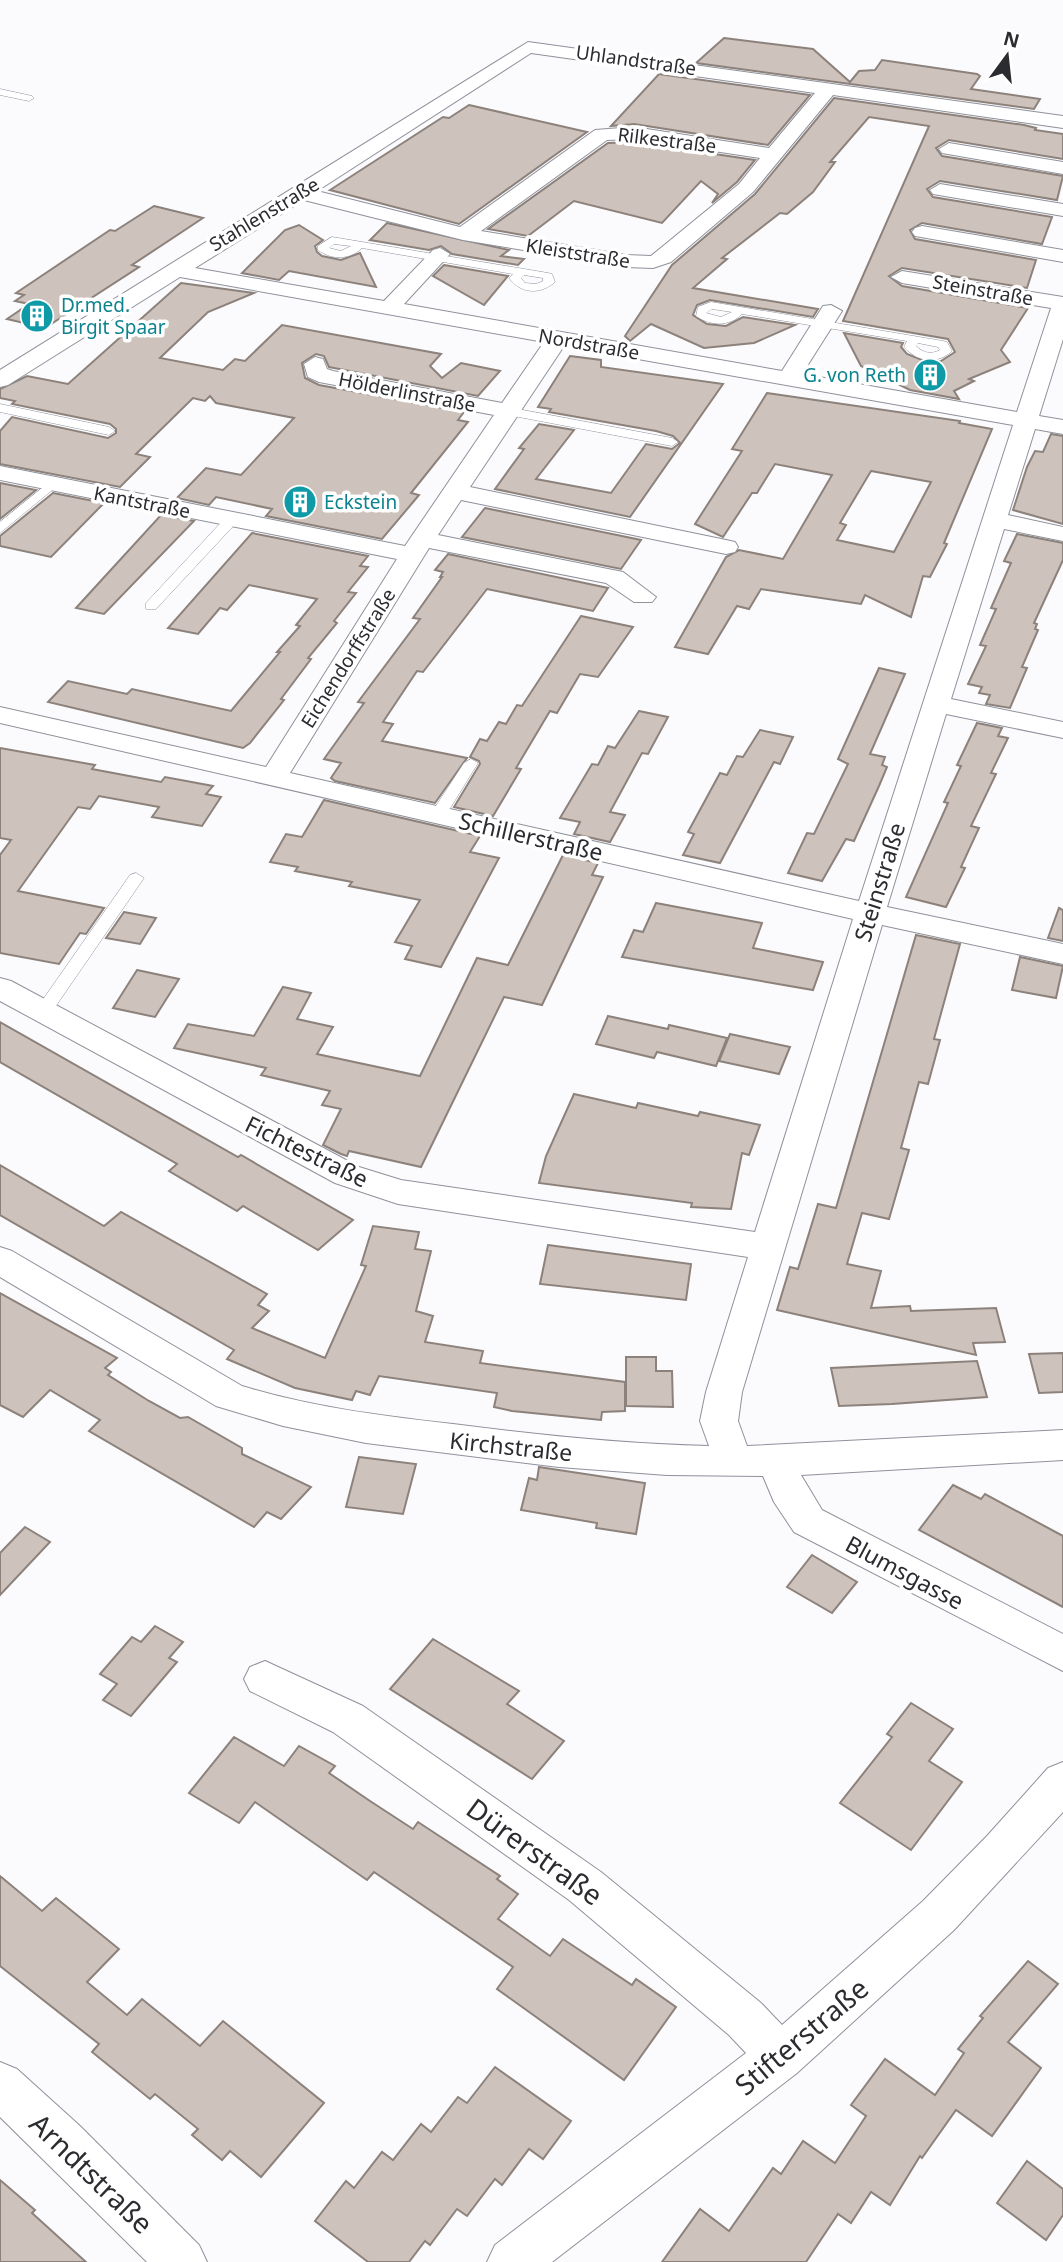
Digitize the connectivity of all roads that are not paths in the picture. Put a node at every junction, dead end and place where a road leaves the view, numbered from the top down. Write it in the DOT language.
graph roads {
  1 [pos="527,47"];
  2 [pos="761,55"];
  3 [pos="745,76"];
  4 [pos="919,78"];
  5 [pos="829,88"];
  6 [pos="0,92"];
  7 [pos="29,98"];
  8 [pos="905,99"];
  9 [pos="1063,122"];
  10 [pos="949,149"];
  11 [pos="776,155"];
  12 [pos="1063,168"];
  13 [pos="940,190"];
  14 [pos="301,193"];
  15 [pos="1063,210"];
  16 [pos="922,232"];
  17 [pos="463,233"];
  18 [pos="359,245"];
  19 [pos="438,256"];
  20 [pos="1063,256"];
  21 [pos="173,270"];
  22 [pos="521,272"];
  23 [pos="902,277"];
  24 [pos="1063,304"];
  25 [pos="389,309"];
  26 [pos="739,310"];
  27 [pos="827,317"];
  28 [pos="557,339"];
  29 [pos="914,340"];
  30 [pos="315,364"];
  31 [pos="789,377"];
  32 [pos="0,380"];
  33 [pos="0,408"];
  34 [pos="507,411"];
  35 [pos="106,414"];
  36 [pos="1028,421"];
  37 [pos="90,427"];
  38 [pos="1063,427"];
  39 [pos="109,431"];
  40 [pos="672,442"];
  41 [pos="0,473"];
  42 [pos="52,484"];
  43 [pos="455,491"];
  44 [pos="232,519"];
  45 [pos="994,520"];
  46 [pos="0,529"];
  47 [pos="1063,534"];
  48 [pos="418,547"];
  49 [pos="726,547"];
  50 [pos="643,597"];
  51 [pos="151,606"];
  52 [pos="937,704"];
  53 [pos="0,715"];
  54 [pos="1063,730"];
  55 [pos="471,763"];
  56 [pos="273,778"];
  57 [pos="438,815"];
  58 [pos="136,878"];
  59 [pos="870,912"];
  60 [pos="1063,954"];
  61 [pos="0,988"];
  62 [pos="43,1012"];
  63 [pos="768,1247"];
  64 [pos="0,1260"];
  65 [pos="1063,1446"];
  66 [pos="776,1460"];
  67 [pos="733,1461"];
  68 [pos="1063,1654"];
  69 [pos="265,1679"];
  70 [pos="1063,1781"];
  71 [pos="781,2057"];
  72 [pos="0,2085"];
  73 [pos="182,2262"];
  74 [pos="512,2262"];
  1 -- 3 [label="street, Uhlandstraße"];
  1 -- 14 [label="street, Stahlenstraße"];
  2 -- 3 [label="street"];
  3 -- 5 [label="street, Uhlandstraße"];
  4 -- 8 [label="street"];
  5 -- 8 [label="street, Uhlandstraße"];
  5 -- 11 [label="street, Kleiststraße"];
  6 -- 7 [label="lane"];
  8 -- 9 [label="street, Uhlandstraße"];
  10 -- 12 [label="street"];
  11 -- 17 [label="street, Rilkestraße"];
  11 -- 17 [label="street, Kleiststraße"];
  13 -- 15 [label="street"];
  14 -- 17 [label="street, Kleiststraße"];
  14 -- 21 [label="street, Stahlenstraße"];
  16 -- 20 [label="street, Steinstraße"];
  18 -- 19 [label="lane"];
  19 -- 22 [label="lane"];
  19 -- 25 [label="street"];
  21 -- 25 [label="street, Nordstraße"];
  21 -- 32 [label="street, Stahlenstraße"];
  23 -- 24 [label="street, Steinstraße"];
  24 -- 36 [label="street, Steinstraße"];
  25 -- 28 [label="street, Nordstraße"];
  26 -- 27 [label="lane"];
  27 -- 29 [label="lane"];
  27 -- 31 [label="street"];
  28 -- 31 [label="street, Nordstraße"];
  28 -- 34 [label="street, Eichendorffstraße"];
  30 -- 34 [label="street, Hölderlinstraße"];
  31 -- 36 [label="street, Nordstraße"];
  33 -- 37 [label="lane"];
  34 -- 40 [label="lane"];
  34 -- 43 [label="street, Eichendorffstraße"];
  35 -- 37 [label="lane"];
  36 -- 38 [label="street, Nordstraße"];
  36 -- 45 [label="street, Steinstraße"];
  37 -- 39 [label="lane"];
  41 -- 42 [label="street, Kantstraße"];
  42 -- 44 [label="street, Kantstraße"];
  42 -- 46 [label="lane"];
  43 -- 48 [label="street, Eichendorffstraße"];
  43 -- 49 [label="street"];
  44 -- 48 [label="street, Kantstraße"];
  44 -- 51 [label="lane, Kantstraße"];
  45 -- 47 [label="street"];
  45 -- 52 [label="street, Steinstraße"];
  48 -- 50 [label="street"];
  48 -- 56 [label="street, Eichendorffstraße"];
  52 -- 54 [label="street"];
  52 -- 59 [label="street, Steinstraße"];
  53 -- 56 [label="street, Schillerstraße"];
  55 -- 57 [label="lane"];
  56 -- 57 [label="street, Schillerstraße"];
  57 -- 59 [label="street, Schillerstraße"];
  58 -- 62 [label="lane"];
  59 -- 60 [label="street, Schillerstraße"];
  59 -- 63 [label="street, Steinstraße"];
  61 -- 62 [label="street, Fichtestraße"];
  62 -- 63 [label="street, Fichtestraße"];
  63 -- 67 [label="street, Steinstraße"];
  64 -- 67 [label="street, Kirchstraße"];
  65 -- 66 [label="street, Kirchstraße"];
  66 -- 67 [label="street, Kirchstraße"];
  66 -- 68 [label="street, Blumsgasse"];
  69 -- 71 [label="street, Dürerstraße"];
  70 -- 71 [label="street, Stifterstraße"];
  71 -- 74 [label="street, Stifterstraße"];
  72 -- 73 [label="street, Arndtstraße"];
}
